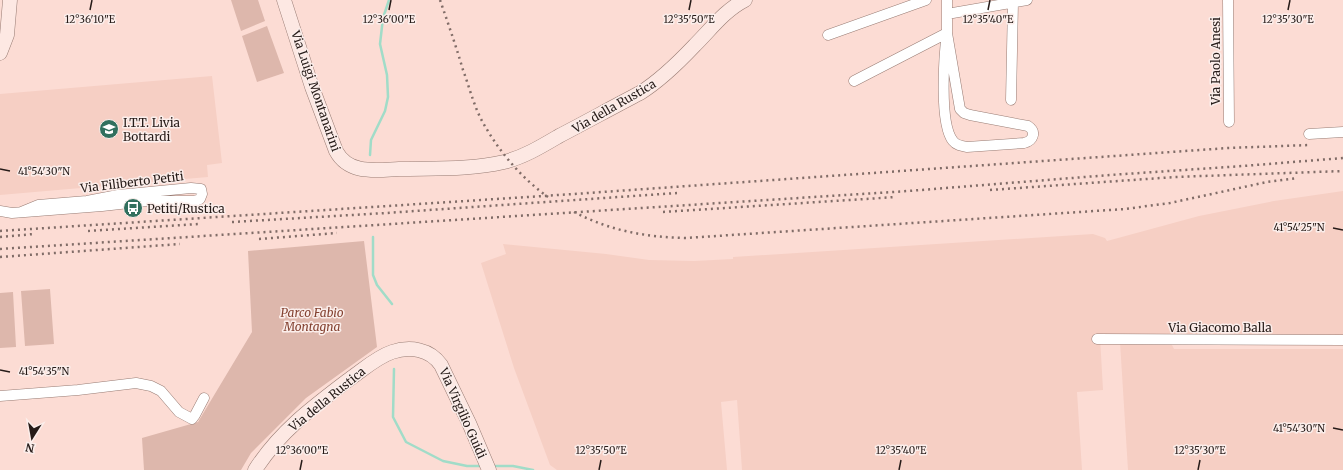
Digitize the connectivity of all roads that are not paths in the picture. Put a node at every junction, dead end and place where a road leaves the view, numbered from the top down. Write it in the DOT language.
graph roads {
  1 [pos="10,0"];
  2 [pos="284,0"];
  3 [pos="746,0"];
  4 [pos="926,0"];
  5 [pos="947,0"];
  6 [pos="1027,0"];
  7 [pos="1228,0"];
  8 [pos="1013,2"];
  9 [pos="947,14"];
  10 [pos="947,33"];
  11 [pos="828,35"];
  12 [pos="0,53"];
  13 [pos="854,81"];
  14 [pos="1011,100"];
  15 [pos="1229,122"];
  16 [pos="1343,132"];
  17 [pos="1308,134"];
  18 [pos="506,162"];
  19 [pos="0,211"];
  20 [pos="21,212"];
  21 [pos="1097,339"];
  22 [pos="1343,340"];
  23 [pos="414,349"];
  24 [pos="0,396"];
  25 [pos="204,398"];
  26 [pos="255,470"];
  27 [pos="489,470"];
  1 -- 12 [label="street"];
  2 -- 18 [label="street, Via Luigi Montanarini"];
  3 -- 18 [label="street, Via della Rustica"];
  4 -- 11 [label="street"];
  5 -- 9 [label="street"];
  6 -- 8 [label="street"];
  7 -- 15 [label="street, Via Paolo Anesi"];
  8 -- 9 [label="street"];
  8 -- 14 [label="street"];
  9 -- 10 [label="street"];
  10 -- 10 [label="street"];
  10 -- 13 [label="street"];
  16 -- 17 [label="street"];
  19 -- 20 [label="street, Via Filiberto Petiti"];
  20 -- 20 [label="street, Via Filiberto Petiti"];
  21 -- 22 [label="street, Via Giacomo Balla"];
  23 -- 26 [label="street, Via della Rustica"];
  23 -- 27 [label="street, Via Virgilio Guidi"];
  24 -- 25 [label="street"];
}
